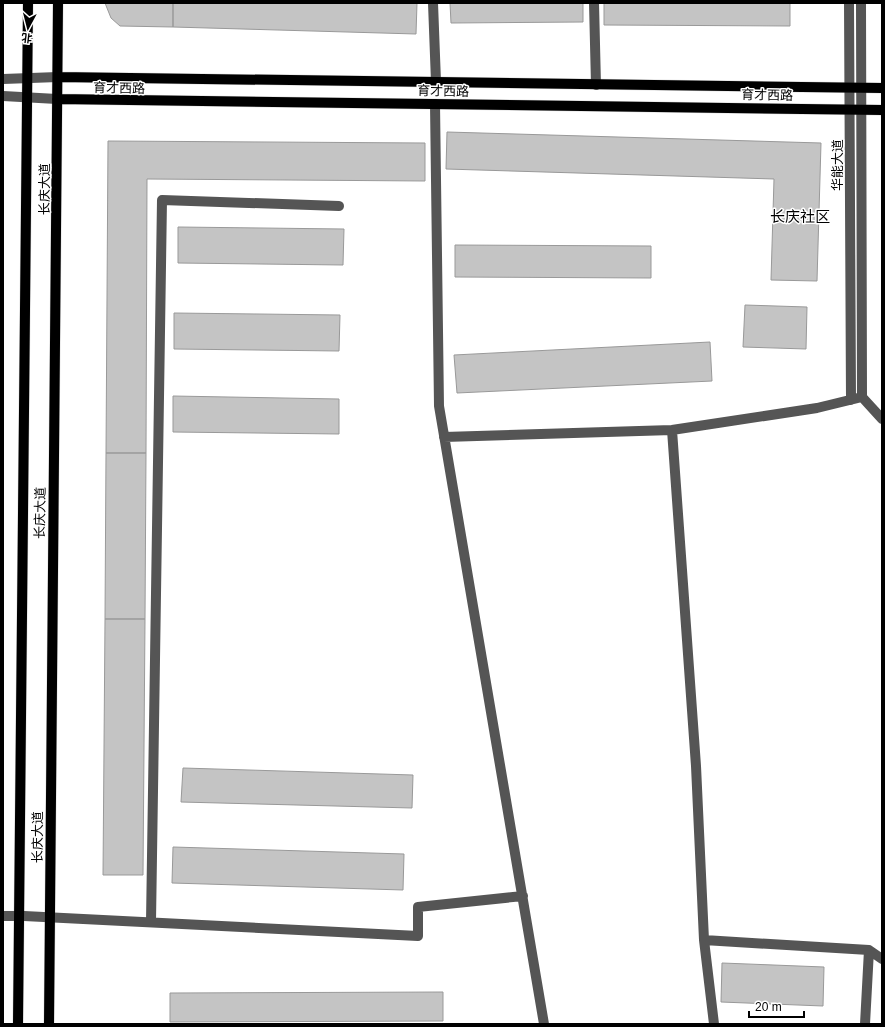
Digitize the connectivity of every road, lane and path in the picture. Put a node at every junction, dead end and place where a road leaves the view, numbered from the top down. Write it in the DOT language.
graph roads {
  1 [pos="28,3"];
  2 [pos="58,3"];
  3 [pos="433,3"];
  4 [pos="594,3"];
  5 [pos="849,3"];
  6 [pos="861,3"];
  7 [pos="58,77"];
  8 [pos="27,78"];
  9 [pos="3,79"];
  10 [pos="436,82"];
  11 [pos="596,85"];
  12 [pos="850,88"];
  13 [pos="861,88"];
  14 [pos="882,88"];
  15 [pos="3,96"];
  16 [pos="27,97"];
  17 [pos="57,100"];
  18 [pos="435,104"];
  19 [pos="850,109"];
  20 [pos="861,110"];
  21 [pos="882,110"];
  22 [pos="339,206"];
  23 [pos="862,397"];
  24 [pos="851,400"];
  25 [pos="882,419"];
  26 [pos="672,430"];
  27 [pos="444,437"];
  28 [pos="523,896"];
  29 [pos="3,916"];
  30 [pos="19,917"];
  31 [pos="50,917"];
  32 [pos="152,922"];
  33 [pos="704,940"];
  34 [pos="869,950"];
  35 [pos="882,959"];
  36 [pos="18,1024"];
  37 [pos="49,1024"];
  38 [pos="544,1024"];
  39 [pos="714,1024"];
  40 [pos="864,1024"];
  1 -- 8 [label="main road, 长庆大道"];
  2 -- 7 [label="main road, 长庆大道"];
  3 -- 10 [label="street"];
  4 -- 11 [label="street"];
  5 -- 12 [label="street, 华能大道"];
  6 -- 13 [label="street, 华能大道"];
  7 -- 8 [label="street, 育才西路"];
  7 -- 10 [label="main road, 育才西路"];
  7 -- 17 [label="main road, 长庆大道"];
  8 -- 9 [label="street, 育才西路"];
  8 -- 16 [label="main road, 长庆大道"];
  10 -- 11 [label="main road, 育才西路"];
  11 -- 12 [label="main road, 育才西路"];
  12 -- 13 [label="main road, 育才西路"];
  12 -- 19 [label="street, 华能大道"];
  13 -- 14 [label="main road, 育才西路"];
  13 -- 20 [label="street, 华能大道"];
  15 -- 16 [label="street, 育才西路"];
  16 -- 17 [label="street, 育才西路"];
  16 -- 30 [label="main road, 长庆大道"];
  17 -- 18 [label="main road, 育才西路"];
  17 -- 31 [label="main road, 长庆大道"];
  18 -- 19 [label="main road, 育才西路"];
  18 -- 27 [label="street"];
  19 -- 20 [label="main road, 育才西路"];
  19 -- 24 [label="street, 华能大道"];
  20 -- 21 [label="main road, 育才西路"];
  20 -- 23 [label="street, 华能大道"];
  22 -- 32 [label="street"];
  23 -- 24 [label="street"];
  23 -- 25 [label="street"];
  24 -- 26 [label="street"];
  26 -- 27 [label="street"];
  26 -- 33 [label="street"];
  27 -- 28 [label="street"];
  28 -- 32 [label="street"];
  28 -- 38 [label="street"];
  29 -- 30 [label="street"];
  30 -- 31 [label="street"];
  30 -- 36 [label="main road, 长庆大道"];
  31 -- 32 [label="street"];
  31 -- 37 [label="main road, 长庆大道"];
  33 -- 34 [label="street"];
  33 -- 39 [label="street"];
  34 -- 35 [label="street"];
  34 -- 40 [label="street"];
}
